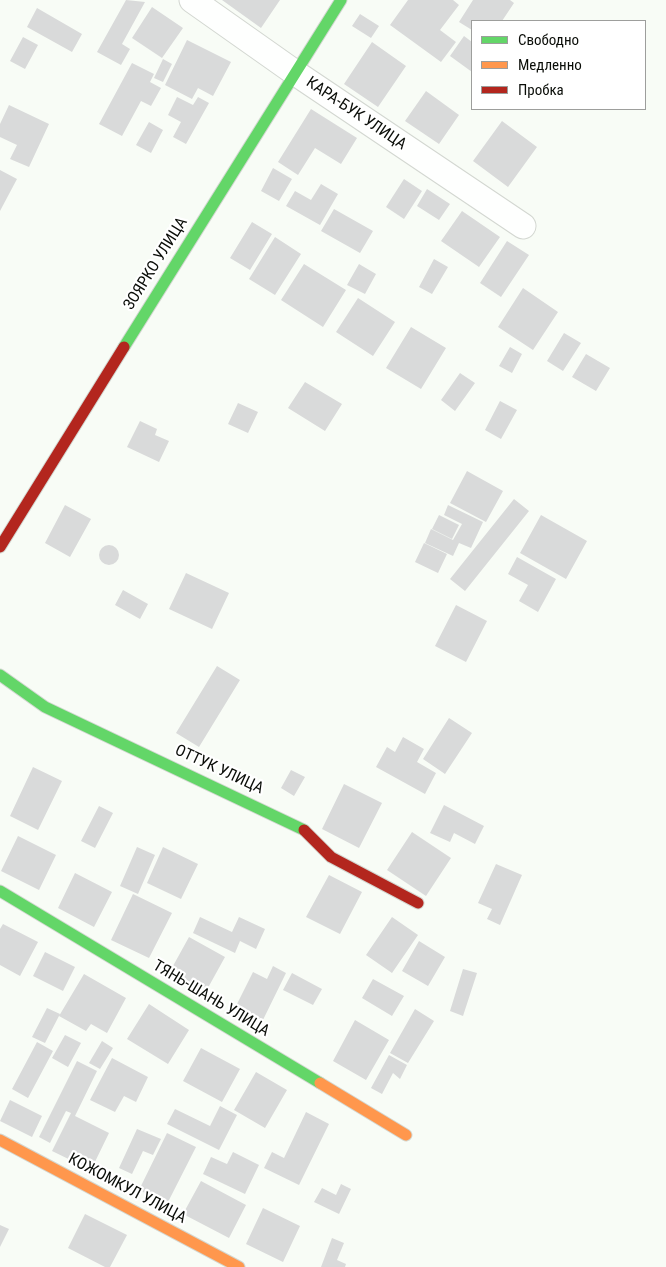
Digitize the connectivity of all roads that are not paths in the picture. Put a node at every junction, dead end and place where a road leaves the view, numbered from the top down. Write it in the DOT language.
graph roads {
  1 [pos="192,0"];
  2 [pos="341,0"];
  3 [pos="294,72"];
  4 [pos="523,226"];
  5 [pos="0,547"];
  6 [pos="0,675"];
  7 [pos="0,891"];
  8 [pos="418,903"];
  9 [pos="406,1135"];
  10 [pos="0,1140"];
  11 [pos="239,1267"];
  1 -- 3 [label="street, КАРА-БУК УЛИЦА"];
  2 -- 3 [label="street, ЗОЯРКО УЛИЦА"];
  3 -- 4 [label="street, КАРА-БУК УЛИЦА"];
  3 -- 5 [label="street, ЗОЯРКО УЛИЦА"];
  6 -- 8 [label="street, ОТТУК УЛИЦА"];
  7 -- 9 [label="street, ТЯНЬ-ШАНЬ УЛИЦА"];
  10 -- 11 [label="street, КОЖОМКУЛ УЛИЦА"];
}
